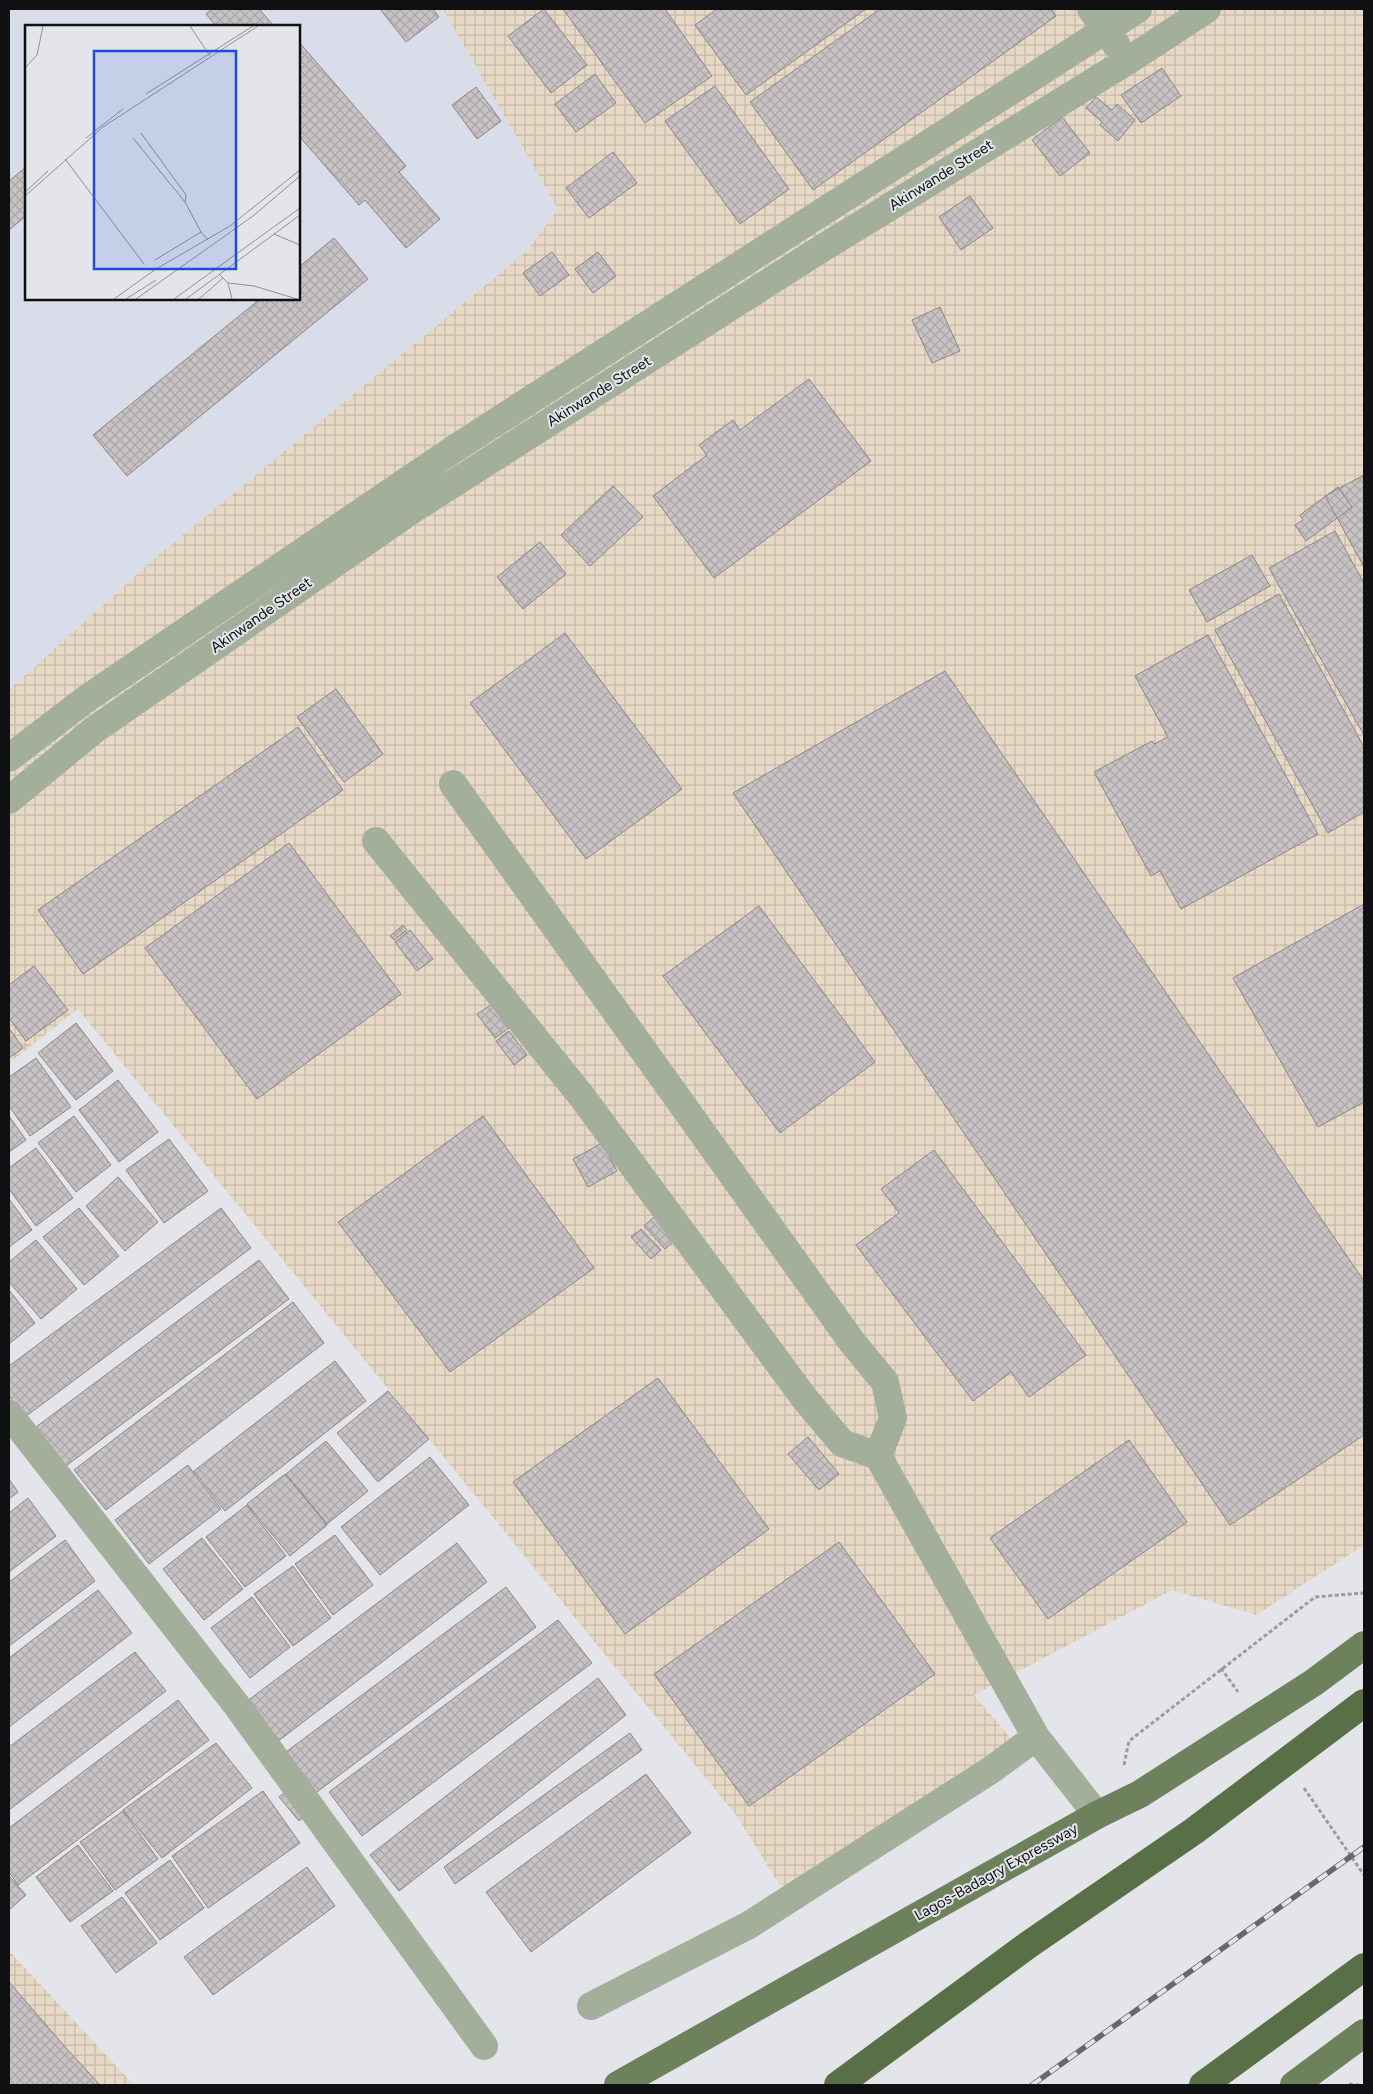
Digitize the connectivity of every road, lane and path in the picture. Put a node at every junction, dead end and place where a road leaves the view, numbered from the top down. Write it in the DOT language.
graph roads {
  1 [pos="1138,9"];
  2 [pos="1207,9"];
  3 [pos="1098,19"];
  4 [pos="1129,60"];
  5 [pos="9,758"];
  6 [pos="453,784"];
  7 [pos="9,800"];
  8 [pos="376,841"];
  9 [pos="9,1414"];
  10 [pos="878,1456"];
  11 [pos="1364,1593"];
  12 [pos="1364,1645"];
  13 [pos="1364,1703"];
  14 [pos="1036,1737"];
  15 [pos="1129,1741"];
  16 [pos="1097,1815"];
  17 [pos="1364,1967"];
  18 [pos="590,2006"];
  19 [pos="1364,2033"];
  20 [pos="484,2046"];
  21 [pos="618,2085"];
  22 [pos="838,2085"];
  23 [pos="1203,2085"];
  24 [pos="1294,2085"];
  1 -- 3 [label="street, Akinwande Street"];
  2 -- 4 [label="street, Akinwande Street"];
  3 -- 4 [label="street"];
  3 -- 5 [label="street, Akinwande Street"];
  4 -- 7 [label="street, Akinwande Street"];
  6 -- 10 [label="street"];
  8 -- 10 [label="street"];
  9 -- 20 [label="street"];
  10 -- 14 [label="street"];
  11 -- 15 [label="path"];
  12 -- 16 [label="main road, Lagos-Badagry Expressway"];
  13 -- 22 [label="highway"];
  14 -- 16 [label="street"];
  14 -- 18 [label="street"];
  16 -- 21 [label="main road, Lagos-Badagry Expressway"];
  17 -- 23 [label="highway"];
  19 -- 24 [label="main road"];
}
